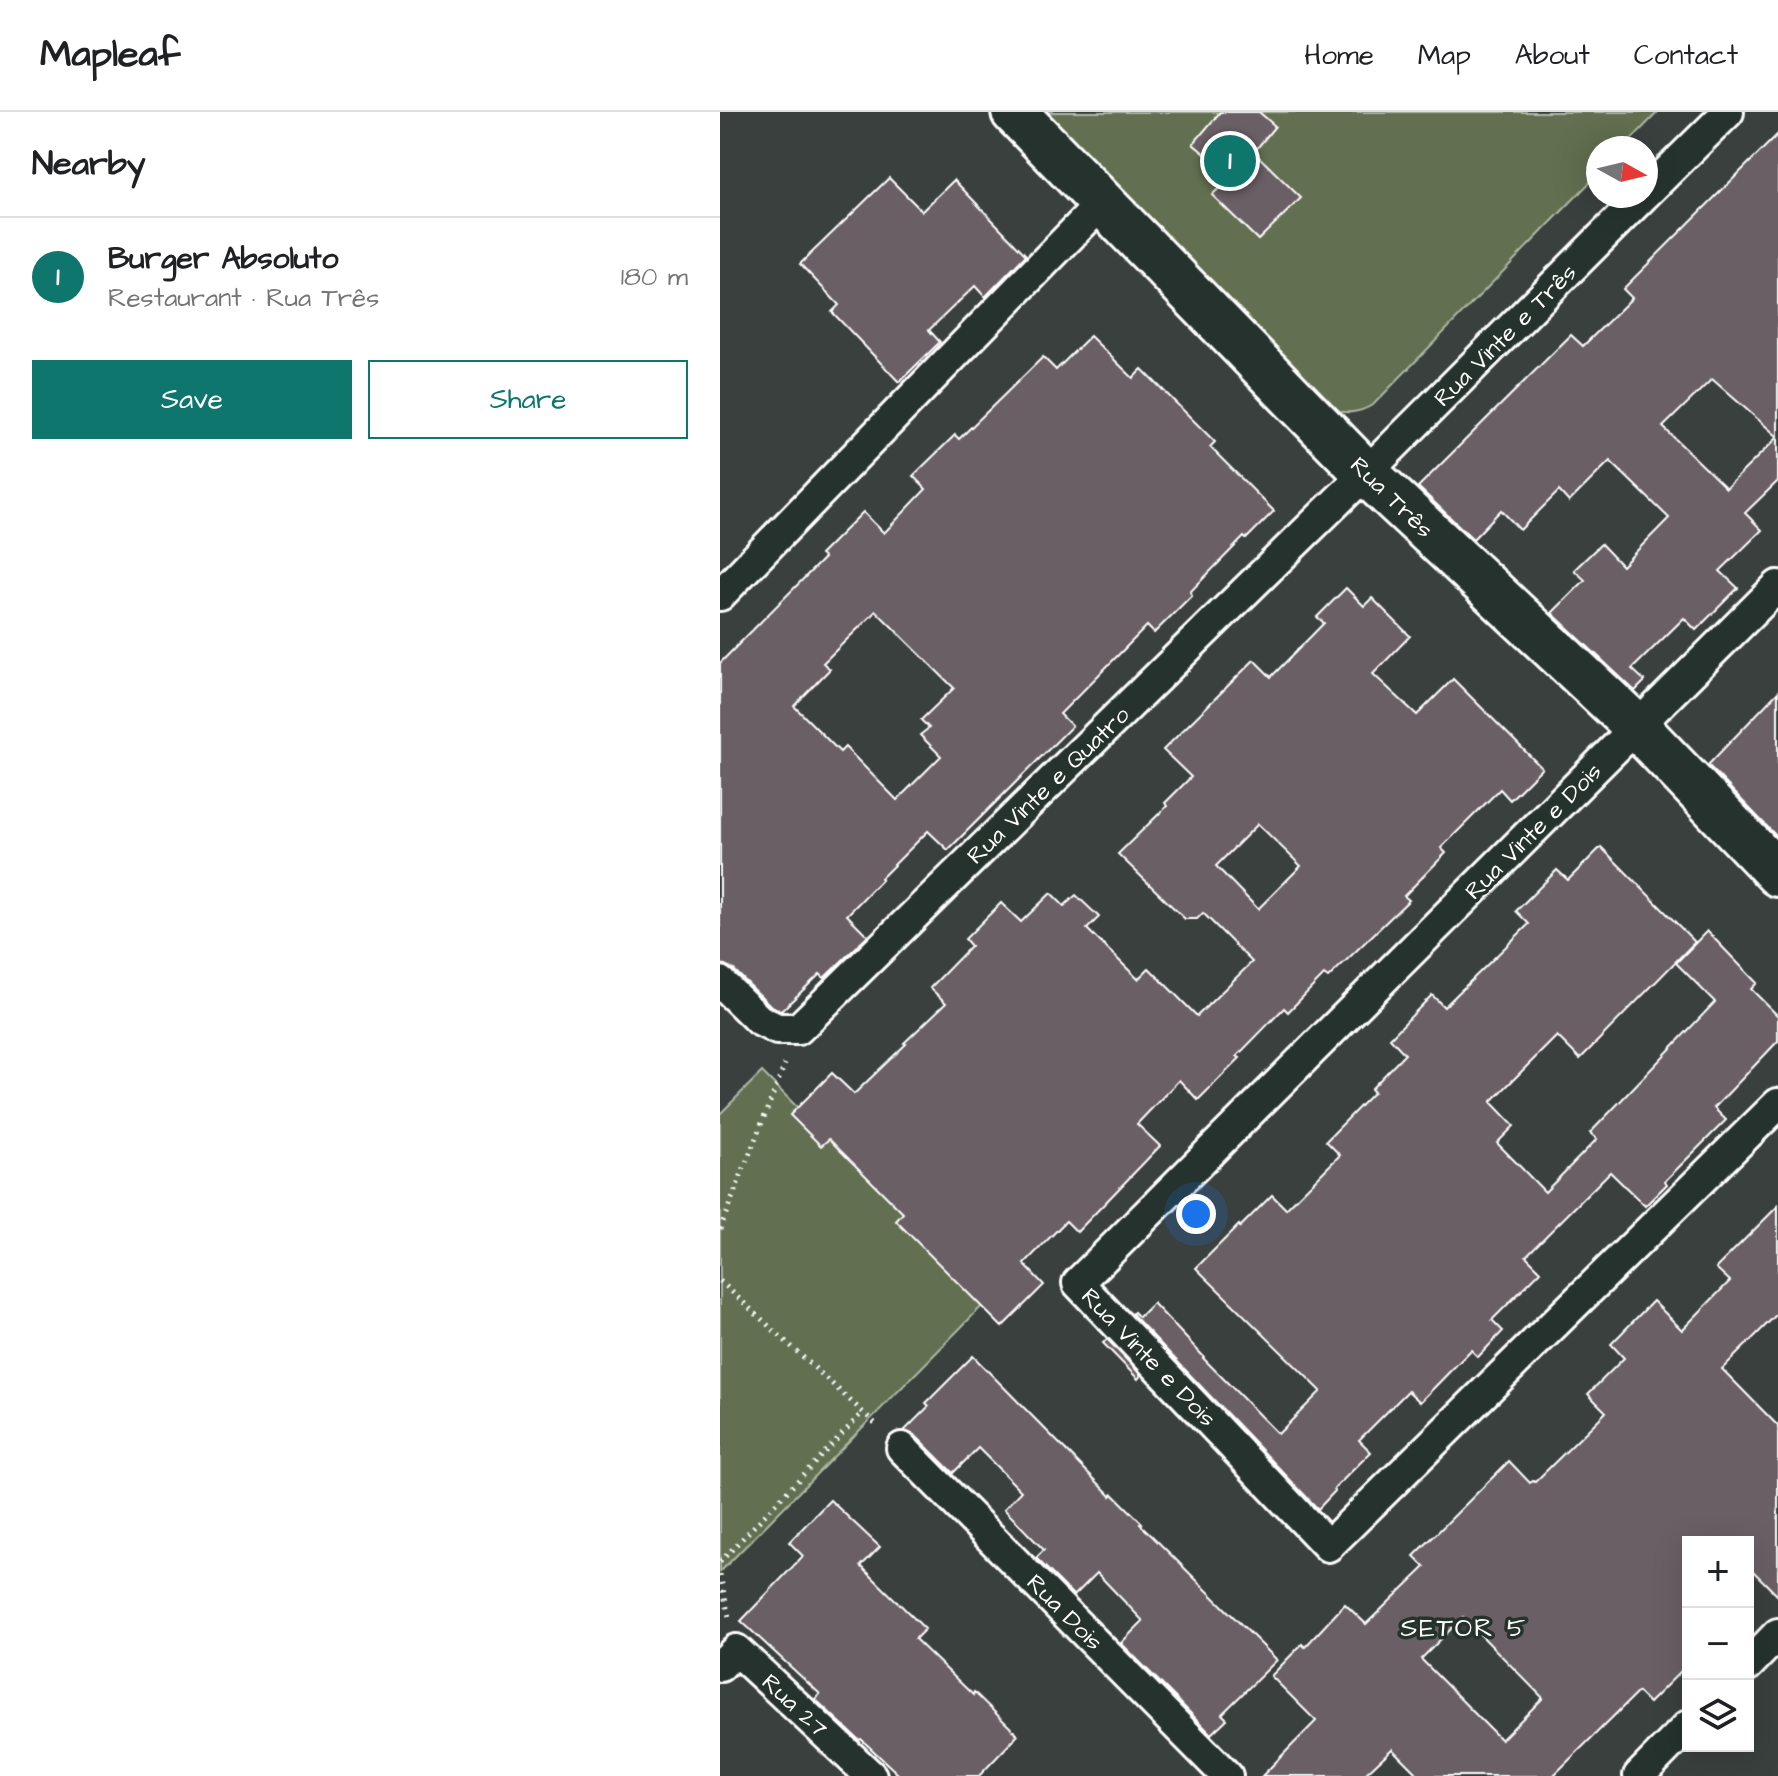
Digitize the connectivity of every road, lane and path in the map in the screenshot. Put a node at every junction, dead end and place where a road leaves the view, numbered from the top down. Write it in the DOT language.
graph roads {
  1 [pos="1014,112"];
  2 [pos="1728,112"];
  3 [pos="1658,182"];
  4 [pos="1103,202"];
  5 [pos="1632,208"];
  6 [pos="1366,473"];
  7 [pos="1778,586"];
  8 [pos="720,595"];
  9 [pos="1637,727"];
  10 [pos="1778,874"];
  11 [pos="720,982"];
  12 [pos="798,1029"];
  13 [pos="1778,1104"];
  14 [pos="720,1229"];
  15 [pos="720,1281"];
  16 [pos="863,1412"];
  17 [pos="902,1448"];
  18 [pos="721,1557"];
  19 [pos="1778,1634"];
  20 [pos="1754,1659"];
  21 [pos="720,1666"];
  22 [pos="1682,1732"];
  23 [pos="871,1776"];
  24 [pos="1227,1776"];
  25 [pos="1639,1776"];
  1 -- 4 [label="street, Rua Três"];
  2 -- 3 [label="street, Rua Vinte e Três"];
  4 -- 6 [label="street, Rua Três"];
  4 -- 8 [label="street"];
  5 -- 6 [label="street, Rua Vinte e Três"];
  6 -- 9 [label="street, Rua Três"];
  6 -- 12 [label="street, Rua Vinte e Quatro"];
  7 -- 9 [label="street"];
  9 -- 10 [label="street, Rua Três"];
  9 -- 13 [label="street, Rua Vinte e Dois"];
  11 -- 12 [label="street"];
  12 -- 14 [label="path"];
  15 -- 16 [label="path"];
  16 -- 17 [label="path"];
  16 -- 18 [label="path"];
  17 -- 24 [label="street, Rua Dois"];
  19 -- 20 [label="street"];
  21 -- 23 [label="street, Rua 27"];
  22 -- 25 [label="street"];
}
